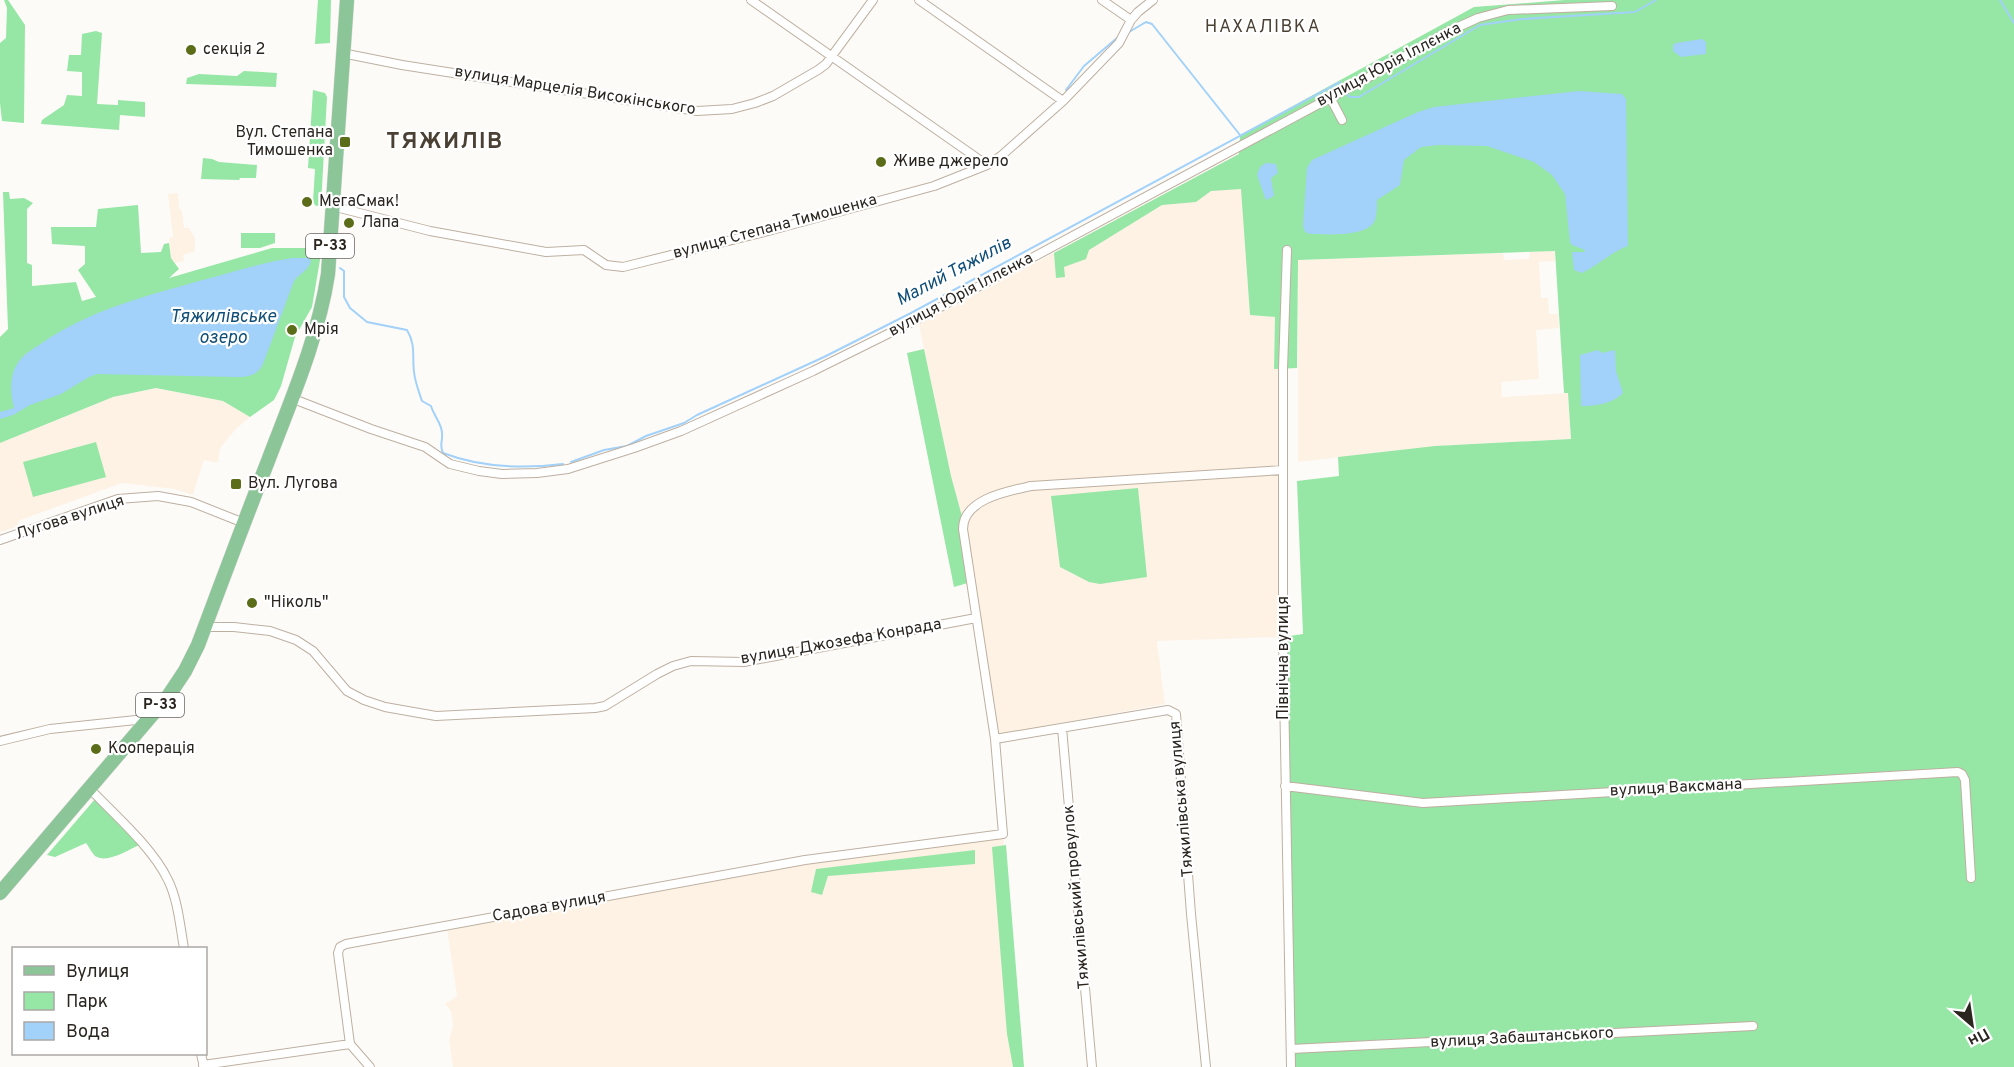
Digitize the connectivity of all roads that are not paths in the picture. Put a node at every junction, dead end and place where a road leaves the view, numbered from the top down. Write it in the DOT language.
graph roads {
  1 [pos="347,0"];
  2 [pos="752,0"];
  3 [pos="873,0"];
  4 [pos="919,0"];
  5 [pos="1102,0"];
  6 [pos="1153,0"];
  7 [pos="1612,6"];
  8 [pos="1131,20"];
  9 [pos="342,53"];
  10 [pos="831,58"];
  11 [pos="1330,97"];
  12 [pos="1063,101"];
  13 [pos="1342,120"];
  14 [pos="987,165"];
  15 [pos="332,206"];
  16 [pos="1287,250"];
  17 [pos="291,398"];
  18 [pos="1283,470"];
  19 [pos="244,523"];
  20 [pos="0,540"];
  21 [pos="976,618"];
  22 [pos="204,627"];
  23 [pos="146,722"];
  24 [pos="1062,728"];
  25 [pos="995,739"];
  26 [pos="0,741"];
  27 [pos="1285,786"];
  28 [pos="88,788"];
  29 [pos="1971,878"];
  30 [pos="0,893"];
  31 [pos="184,947"];
  32 [pos="1753,1026"];
  33 [pos="350,1044"];
  34 [pos="1291,1049"];
  35 [pos="203,1066"];
  36 [pos="370,1067"];
  37 [pos="1092,1067"];
  38 [pos="1206,1067"];
  39 [pos="1291,1067"];
  1 -- 9 [label="main road, Р-33"];
  2 -- 10 [label="street"];
  3 -- 10 [label="street, вулиця Марцелія Високінського"];
  4 -- 12 [label="street"];
  5 -- 8 [label="street"];
  6 -- 8 [label="street, вулиця Степана Тимошенка"];
  7 -- 11 [label="street, вулиця Юрія Іллєнка"];
  8 -- 12 [label="street, вулиця Степана Тимошенка"];
  9 -- 10 [label="street, вулиця Марцелія Високінського"];
  9 -- 15 [label="main road, Р-33"];
  10 -- 14 [label="street"];
  11 -- 13 [label="street"];
  11 -- 17 [label="street, вулиця Юрія Іллєнка"];
  12 -- 14 [label="street, вулиця Степана Тимошенка"];
  14 -- 15 [label="street, вулиця Степана Тимошенка"];
  15 -- 17 [label="main road, Р-33"];
  16 -- 18 [label="street, Північна вулиця"];
  17 -- 19 [label="main road, Р-33"];
  18 -- 21 [label="street"];
  18 -- 27 [label="street, Північна вулиця"];
  19 -- 20 [label="street, Лугова вулиця"];
  19 -- 22 [label="main road, Р-33"];
  21 -- 22 [label="street, вулиця Джозефа Конрада"];
  21 -- 25 [label="street"];
  22 -- 23 [label="main road, Р-33"];
  23 -- 26 [label="street"];
  23 -- 28 [label="main road, Р-33"];
  24 -- 25 [label="street, Тяжилівська вулиця"];
  24 -- 37 [label="street, Тяжилівський провулок"];
  24 -- 38 [label="street, Тяжилівська вулиця"];
  25 -- 33 [label="street, Садова вулиця"];
  27 -- 29 [label="street, вулиця Ваксмана"];
  27 -- 34 [label="street, Північна вулиця"];
  28 -- 30 [label="main road, Р-33"];
  28 -- 31 [label="street"];
  32 -- 34 [label="street, вулиця Забаштанського"];
  33 -- 35 [label="street"];
  33 -- 36 [label="street"];
  34 -- 39 [label="street, Північна вулиця"];
}
